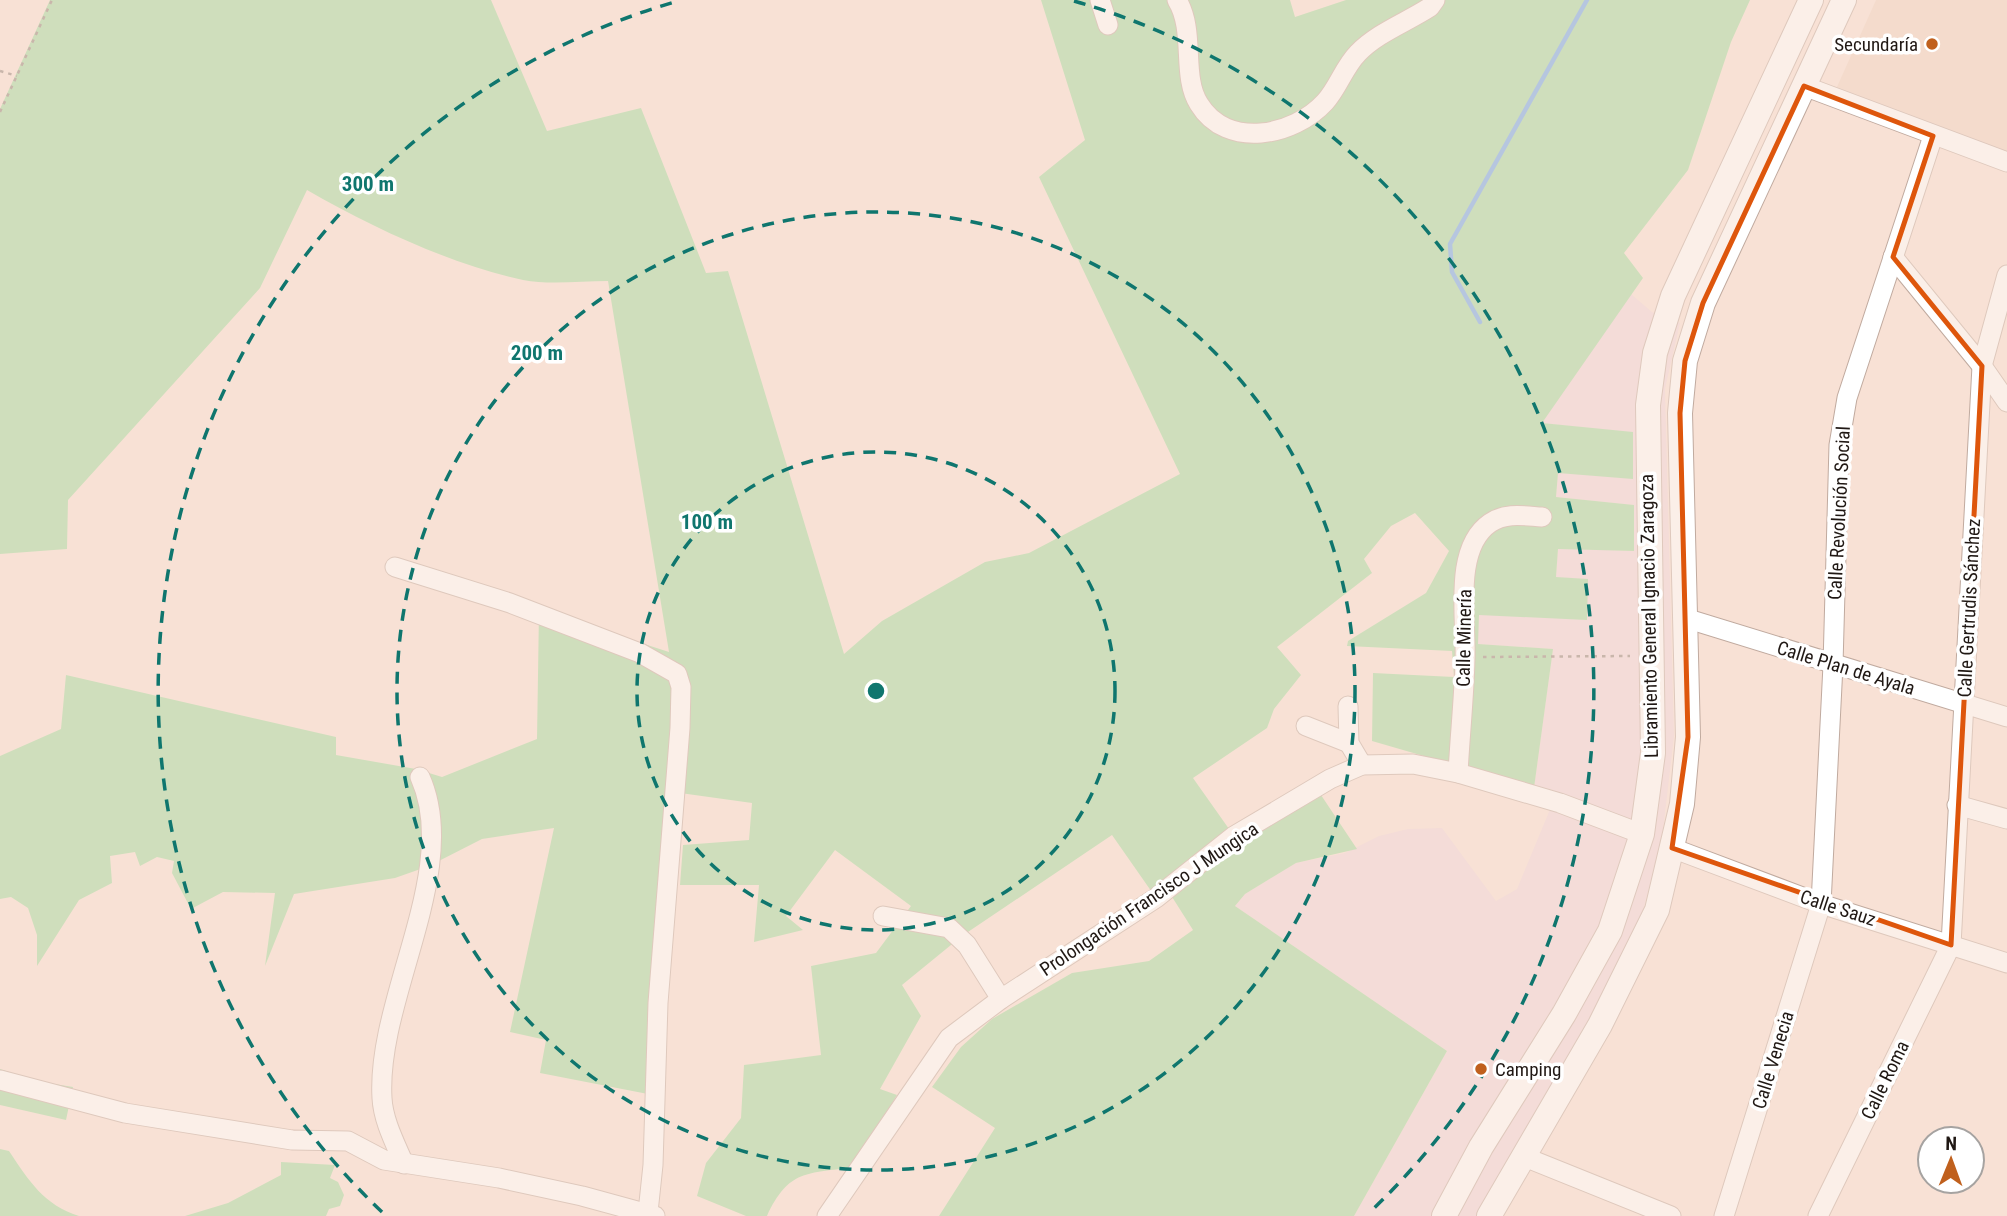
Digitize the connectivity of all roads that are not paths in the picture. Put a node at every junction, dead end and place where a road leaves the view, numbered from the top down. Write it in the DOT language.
graph roads {
  1 [pos="1100,0"];
  2 [pos="1177,0"];
  3 [pos="1435,0"];
  4 [pos="1811,0"];
  5 [pos="1844,0"];
  6 [pos="1108,25"];
  7 [pos="1804,86"];
  8 [pos="1933,136"];
  9 [pos="2007,162"];
  10 [pos="1894,257"];
  11 [pos="2007,275"];
  12 [pos="1982,366"];
  13 [pos="2007,402"];
  14 [pos="1542,517"];
  15 [pos="395,567"];
  16 [pos="1685,618"];
  17 [pos="1833,665"];
  18 [pos="1963,704"];
  19 [pos="1348,706"];
  20 [pos="2007,716"];
  21 [pos="1306,726"];
  22 [pos="1349,744"];
  23 [pos="1362,765"];
  24 [pos="1458,773"];
  25 [pos="420,777"];
  26 [pos="1957,805"];
  27 [pos="2007,819"];
  28 [pos="1642,834"];
  29 [pos="1672,848"];
  30 [pos="1821,904"];
  31 [pos="883,916"];
  32 [pos="1951,945"];
  33 [pos="2007,963"];
  34 [pos="1002,999"];
  35 [pos="0,1080"];
  36 [pos="1522,1156"];
  37 [pos="404,1164"];
  38 [pos="652,1214"];
  39 [pos="827,1216"];
  40 [pos="1444,1216"];
  41 [pos="1489,1216"];
  42 [pos="1671,1216"];
  43 [pos="1724,1216"];
  44 [pos="1818,1216"];
  1 -- 6 [label="street"];
  2 -- 3 [label="street"];
  4 -- 28 [label="main road, Libramiento General Ignacio Zaragoza"];
  5 -- 7 [label="main road, Libramiento General Ignacio Zaragoza"];
  7 -- 8 [label="street"];
  7 -- 16 [label="main road, Libramiento General Ignacio Zaragoza"];
  8 -- 9 [label="street"];
  8 -- 10 [label="street, Calle Revolución Social"];
  10 -- 12 [label="street"];
  10 -- 17 [label="street, Calle Revolución Social"];
  11 -- 12 [label="street, Calle Gertrudis Sánchez"];
  12 -- 13 [label="street"];
  12 -- 18 [label="street, Calle Gertrudis Sánchez"];
  14 -- 24 [label="street, Calle Minería"];
  15 -- 38 [label="street"];
  16 -- 17 [label="street, Calle Plan de Ayala"];
  16 -- 29 [label="main road, Libramiento General Ignacio Zaragoza"];
  17 -- 18 [label="street, Calle Plan de Ayala"];
  17 -- 30 [label="street, Calle Revolución Social"];
  18 -- 20 [label="street, Calle Plan de Ayala"];
  18 -- 26 [label="street, Calle Gertrudis Sánchez"];
  19 -- 22 [label="street"];
  21 -- 22 [label="street"];
  22 -- 23 [label="street"];
  23 -- 24 [label="street, Prolongación Francisco J Mungica"];
  23 -- 34 [label="street, Prolongación Francisco J Mungica"];
  24 -- 28 [label="street, Prolongación Francisco J Mungica"];
  25 -- 37 [label="street"];
  26 -- 27 [label="street"];
  26 -- 32 [label="street, Calle Gertrudis Sánchez"];
  28 -- 40 [label="main road, Libramiento General Ignacio Zaragoza"];
  29 -- 30 [label="street, Calle Sauz"];
  29 -- 36 [label="main road, Libramiento General Ignacio Zaragoza"];
  30 -- 32 [label="street, Calle Sauz"];
  30 -- 43 [label="street, Calle Venecia"];
  31 -- 34 [label="street"];
  32 -- 33 [label="street, Calle Sauz"];
  32 -- 44 [label="street, Calle Roma"];
  34 -- 39 [label="street, Prolongación Francisco J Mungica"];
  35 -- 37 [label="street"];
  36 -- 41 [label="main road, Libramiento General Ignacio Zaragoza"];
  36 -- 42 [label="street"];
  37 -- 38 [label="street"];
}
